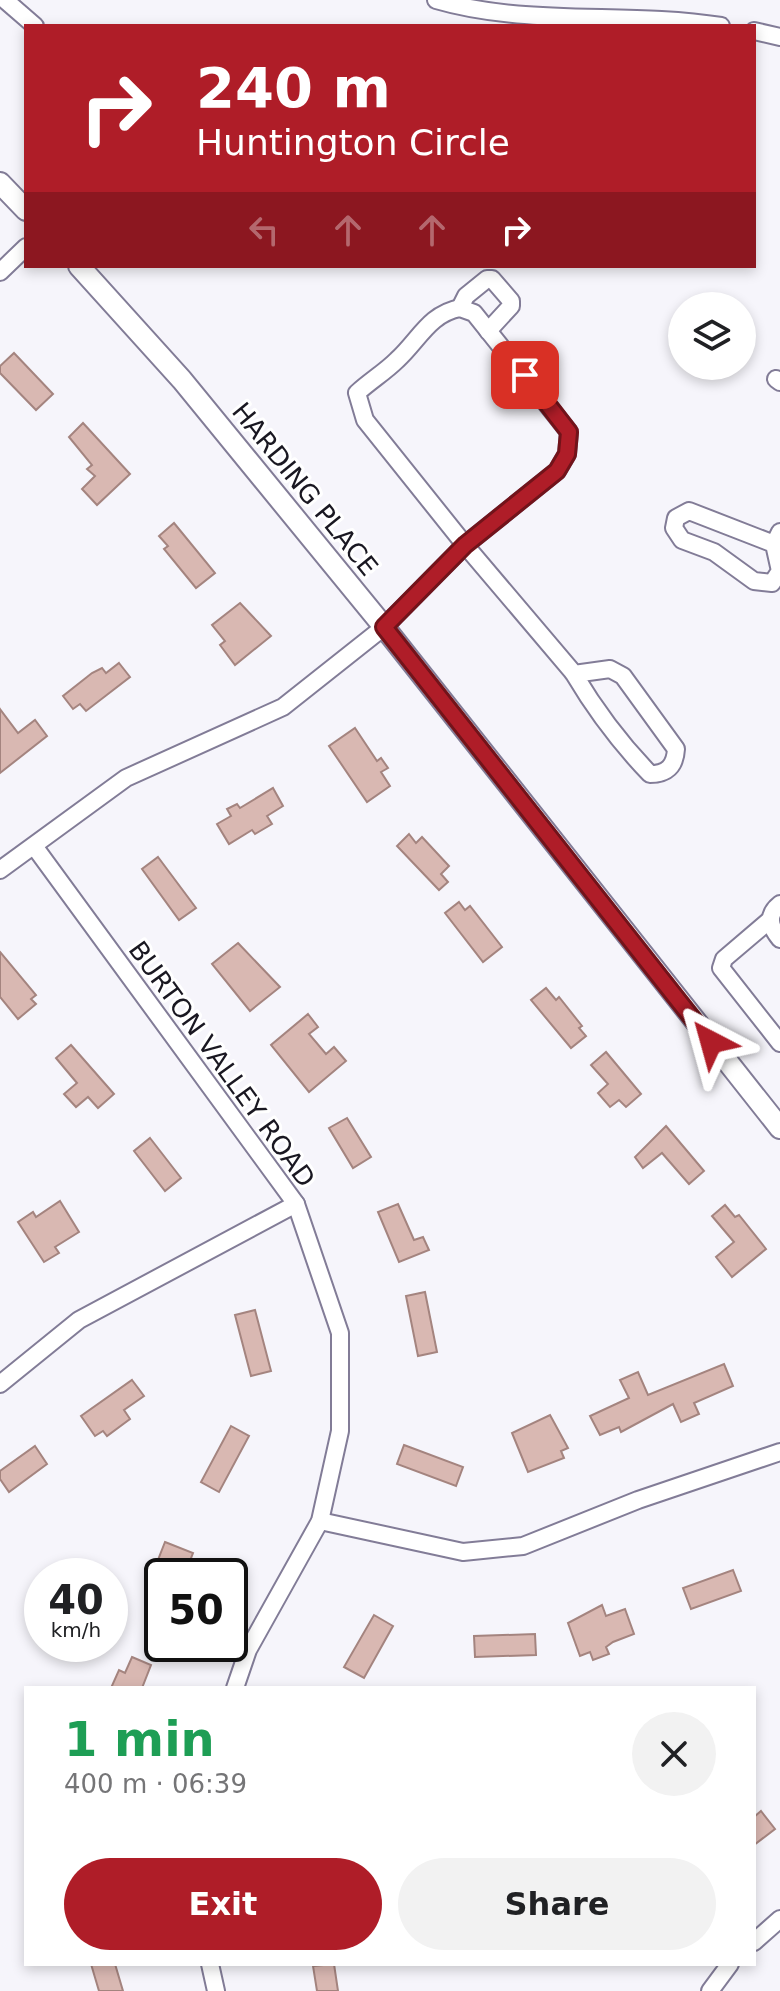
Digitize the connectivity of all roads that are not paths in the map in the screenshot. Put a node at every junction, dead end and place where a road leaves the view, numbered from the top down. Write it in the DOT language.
graph roads {
  1 [pos="5,0"];
  2 [pos="436,0"];
  3 [pos="651,22"];
  4 [pos="33,24"];
  5 [pos="686,24"];
  6 [pos="756,31"];
  7 [pos="780,37"];
  8 [pos="0,183"];
  9 [pos="24,208"];
  10 [pos="24,249"];
  11 [pos="81,268"];
  12 [pos="0,272"];
  13 [pos="460,308"];
  14 [pos="488,331"];
  15 [pos="777,538"];
  16 [pos="465,545"];
  17 [pos="384,627"];
  18 [pos="574,674"];
  19 [pos="34,846"];
  20 [pos="0,870"];
  21 [pos="780,904"];
  22 [pos="771,919"];
  23 [pos="780,939"];
  24 [pos="780,1043"];
  25 [pos="780,1128"];
  26 [pos="296,1204"];
  27 [pos="0,1384"];
  28 [pos="780,1452"];
  29 [pos="320,1521"];
  30 [pos="236,1686"];
  31 [pos="780,1919"];
  32 [pos="756,1940"];
  33 [pos="210,1966"];
  34 [pos="729,1966"];
  35 [pos="216,1991"];
  36 [pos="710,1991"];
  1 -- 4 [label="street"];
  2 -- 3 [label="street"];
  3 -- 5 [label="street"];
  6 -- 7 [label="street"];
  8 -- 9 [label="main road"];
  10 -- 12 [label="street"];
  11 -- 17 [label="main road, HARDING PLACE"];
  13 -- 14 [label="street"];
  13 -- 14 [label="street"];
  13 -- 16 [label="street"];
  14 -- 16 [label="street"];
  15 -- 15 [label="street"];
  16 -- 17 [label="street"];
  16 -- 18 [label="street"];
  17 -- 19 [label="street"];
  17 -- 25 [label="main road, HARDING PLACE"];
  18 -- 18 [label="street"];
  19 -- 20 [label="street"];
  19 -- 26 [label="street, BURTON VALLEY ROAD"];
  21 -- 22 [label="street"];
  22 -- 23 [label="street"];
  22 -- 24 [label="street"];
  26 -- 27 [label="street"];
  26 -- 29 [label="street, BURTON VALLEY ROAD"];
  28 -- 29 [label="street"];
  29 -- 30 [label="street, BURTON VALLEY ROAD"];
  31 -- 32 [label="street"];
  33 -- 35 [label="street"];
  34 -- 36 [label="street"];
}
